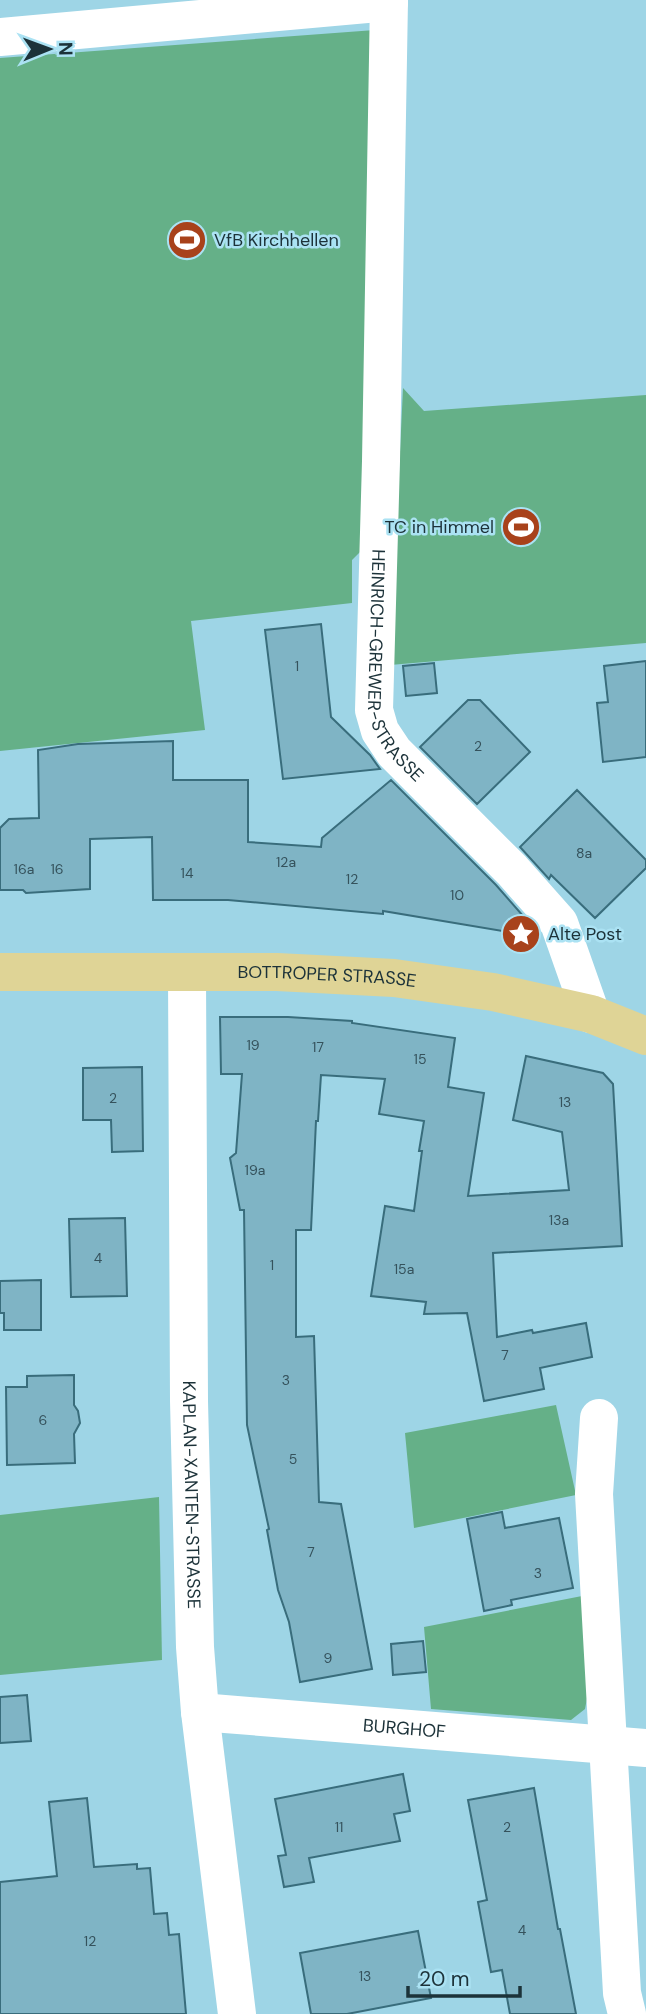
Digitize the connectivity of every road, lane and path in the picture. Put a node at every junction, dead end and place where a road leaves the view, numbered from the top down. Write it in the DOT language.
graph roads {
  1 [pos="388,1"];
  2 [pos="0,37"];
  3 [pos="0,972"];
  4 [pos="187,973"];
  5 [pos="591,1014"];
  6 [pos="646,1035"];
  7 [pos="599,1418"];
  8 [pos="200,1712"];
  9 [pos="608,1746"];
  10 [pos="646,1748"];
  11 [pos="237,2014"];
  12 [pos="628,2014"];
  1 -- 2 [label="street"];
  1 -- 5 [label="street, HEINRICH-GREWER-STRASSE"];
  3 -- 4 [label="main road, BOTTROPER STRASSE"];
  4 -- 5 [label="main road, BOTTROPER STRASSE"];
  4 -- 8 [label="street, KAPLAN-XANTEN-STRASSE"];
  5 -- 6 [label="main road, BOTTROPER STRASSE"];
  7 -- 9 [label="street"];
  8 -- 9 [label="street, BURGHOF"];
  8 -- 11 [label="street, KAPLAN-XANTEN-STRASSE"];
  9 -- 10 [label="street, BURGHOF"];
  9 -- 12 [label="street"];
}
